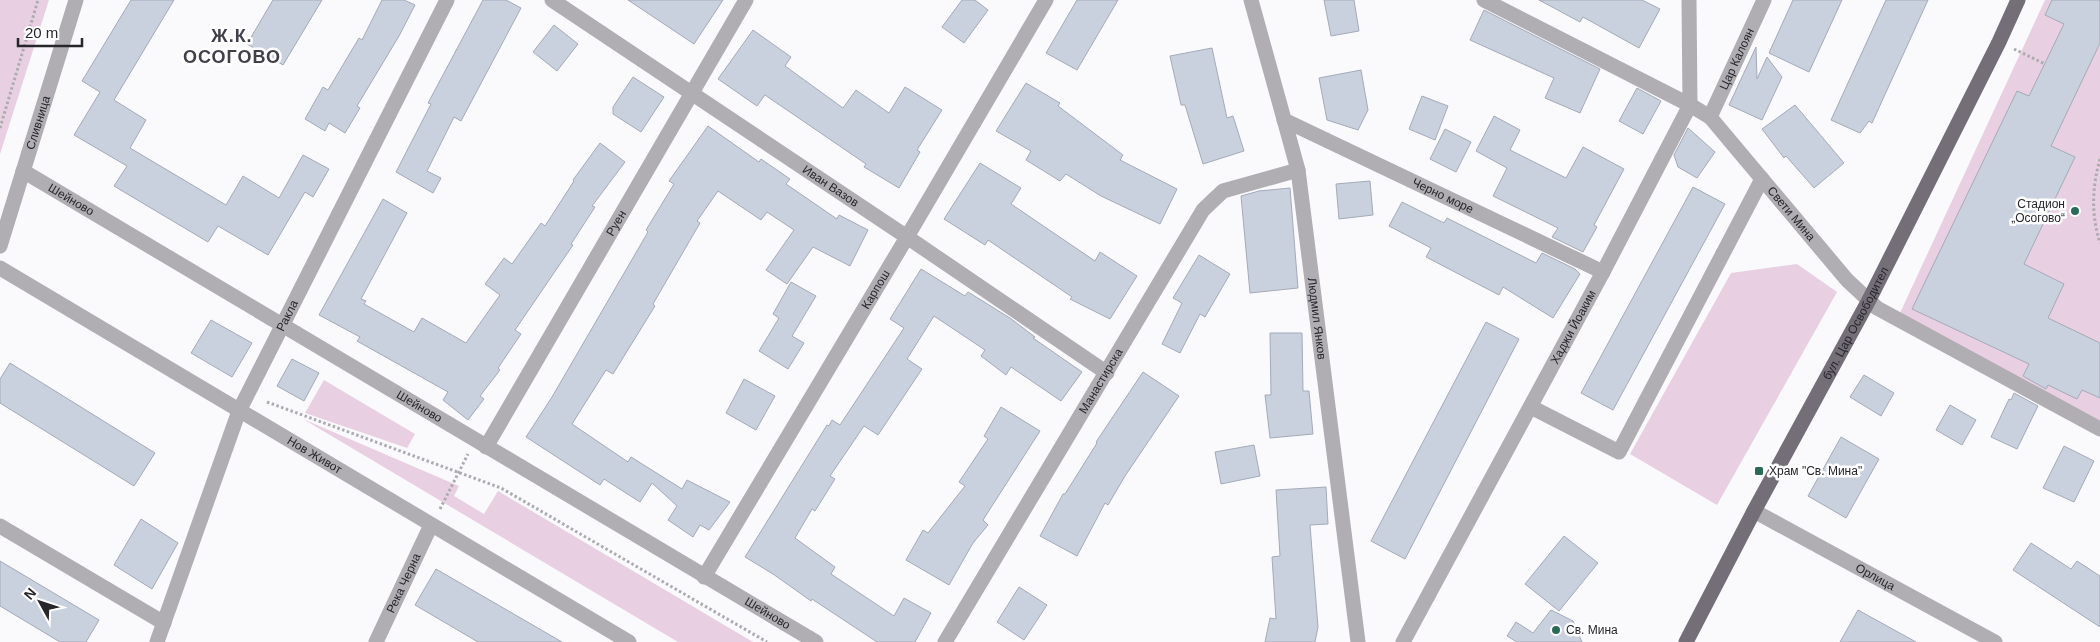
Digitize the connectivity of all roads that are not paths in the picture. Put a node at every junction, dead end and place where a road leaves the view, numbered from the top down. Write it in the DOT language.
graph roads {
  1 [pos="76,0"];
  2 [pos="447,0"];
  3 [pos="552,0"];
  4 [pos="746,0"];
  5 [pos="1046,0"];
  6 [pos="1250,0"];
  7 [pos="1484,0"];
  8 [pos="1689,0"];
  9 [pos="1764,0"];
  10 [pos="2018,0"];
  11 [pos="692,93"];
  12 [pos="1690,105"];
  13 [pos="1710,117"];
  14 [pos="1284,120"];
  15 [pos="1298,170"];
  16 [pos="23,171"];
  17 [pos="1762,179"];
  18 [pos="907,237"];
  19 [pos="0,246"];
  20 [pos="0,268"];
  21 [pos="1603,272"];
  22 [pos="1873,304"];
  23 [pos="283,326"];
  24 [pos="1107,373"];
  25 [pos="1531,407"];
  26 [pos="239,411"];
  27 [pos="2100,429"];
  28 [pos="481,444"];
  29 [pos="1754,511"];
  30 [pos="431,525"];
  31 [pos="0,526"];
  32 [pos="704,576"];
  33 [pos="164,623"];
  34 [pos="157,642"];
  35 [pos="376,642"];
  36 [pos="629,642"];
  37 [pos="816,642"];
  38 [pos="945,642"];
  39 [pos="1358,642"];
  40 [pos="1404,642"];
  41 [pos="1686,642"];
  42 [pos="1995,642"];
  1 -- 16 [label="street, Сливница"];
  2 -- 23 [label="street, Ракла"];
  3 -- 11 [label="street, Иван Вазов"];
  4 -- 11 [label="street, Руен"];
  5 -- 18 [label="street, Карпош"];
  6 -- 14 [label="street, Людмил Янков"];
  7 -- 12 [label="street, Свети Мина"];
  8 -- 12 [label="street, Хаджи Йоаким"];
  9 -- 13 [label="street, Цар Калоян"];
  10 -- 22 [label="main road, бул. Цар Освободител"];
  11 -- 18 [label="street, Иван Вазов"];
  11 -- 28 [label="street, Руен"];
  12 -- 13 [label="street, Свети Мина"];
  12 -- 21 [label="street, Хаджи Йоаким"];
  13 -- 17 [label="street, Свети Мина"];
  14 -- 15 [label="street, Людмил Янков"];
  14 -- 21 [label="street, Черно море"];
  15 -- 24 [label="street, Манастирска"];
  15 -- 39 [label="street, Людмил Янков"];
  16 -- 19 [label="street, Сливница"];
  16 -- 23 [label="street, Шейново"];
  17 -- 22 [label="street, Свети Мина"];
  17 -- 25 [label="street"];
  18 -- 24 [label="street, Иван Вазов"];
  18 -- 32 [label="street, Карпош"];
  20 -- 26 [label="street, Нов Живот"];
  21 -- 25 [label="street, Хаджи Йоаким"];
  22 -- 27 [label="street, Свети Мина"];
  22 -- 29 [label="main road, бул. Цар Освободител"];
  23 -- 26 [label="street, Ракла"];
  23 -- 28 [label="street, Шейново"];
  24 -- 38 [label="street, Манастирска"];
  25 -- 40 [label="street, Хаджи Йоаким"];
  26 -- 30 [label="street, Нов Живот"];
  26 -- 33 [label="street, Ракла"];
  28 -- 32 [label="street, Шейново"];
  29 -- 41 [label="main road, бул. Цар Освободител"];
  29 -- 42 [label="street, Орлица"];
  30 -- 35 [label="street, Река Черна"];
  30 -- 36 [label="street, Нов Живот"];
  31 -- 33 [label="street"];
  32 -- 37 [label="street, Шейново"];
  33 -- 34 [label="street, Ракла"];
}
